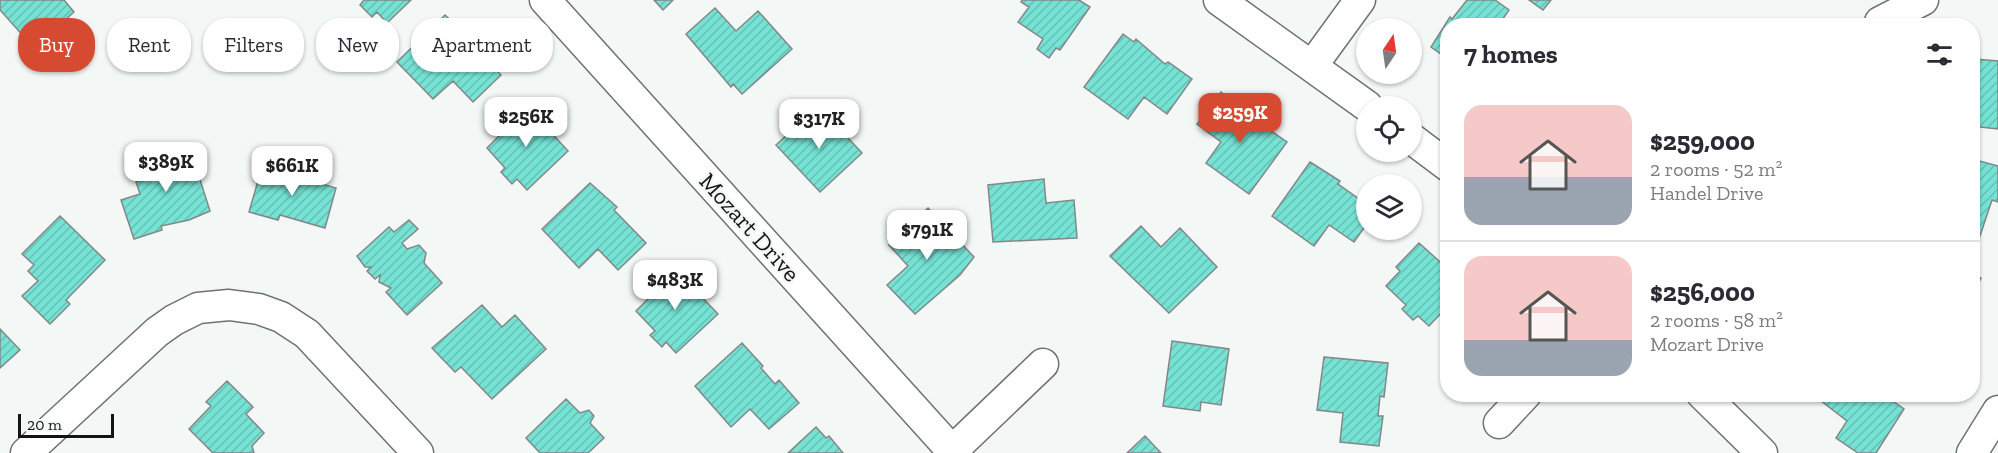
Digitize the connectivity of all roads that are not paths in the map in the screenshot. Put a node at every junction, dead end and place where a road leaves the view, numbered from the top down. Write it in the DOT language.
graph roads {
  1 [pos="545,0"];
  2 [pos="1219,0"];
  3 [pos="1360,0"];
  4 [pos="1923,0"];
  5 [pos="1888,18"];
  6 [pos="1312,66"];
  7 [pos="1356,98"];
  8 [pos="1422,147"];
  9 [pos="1440,160"];
  10 [pos="1043,364"];
  11 [pos="1519,402"];
  12 [pos="1710,402"];
  13 [pos="1998,411"];
  14 [pos="1499,423"];
  15 [pos="953,452"];
  16 [pos="26,453"];
  17 [pos="417,453"];
  18 [pos="1762,453"];
  19 [pos="1972,453"];
  1 -- 15 [label="street, Mozart Drive"];
  2 -- 6 [label="street"];
  3 -- 6 [label="street"];
  4 -- 5 [label="street"];
  6 -- 7 [label="street"];
  8 -- 9 [label="street"];
  10 -- 15 [label="street"];
  11 -- 14 [label="street"];
  12 -- 18 [label="street"];
  13 -- 19 [label="street"];
  16 -- 17 [label="street"];
}
